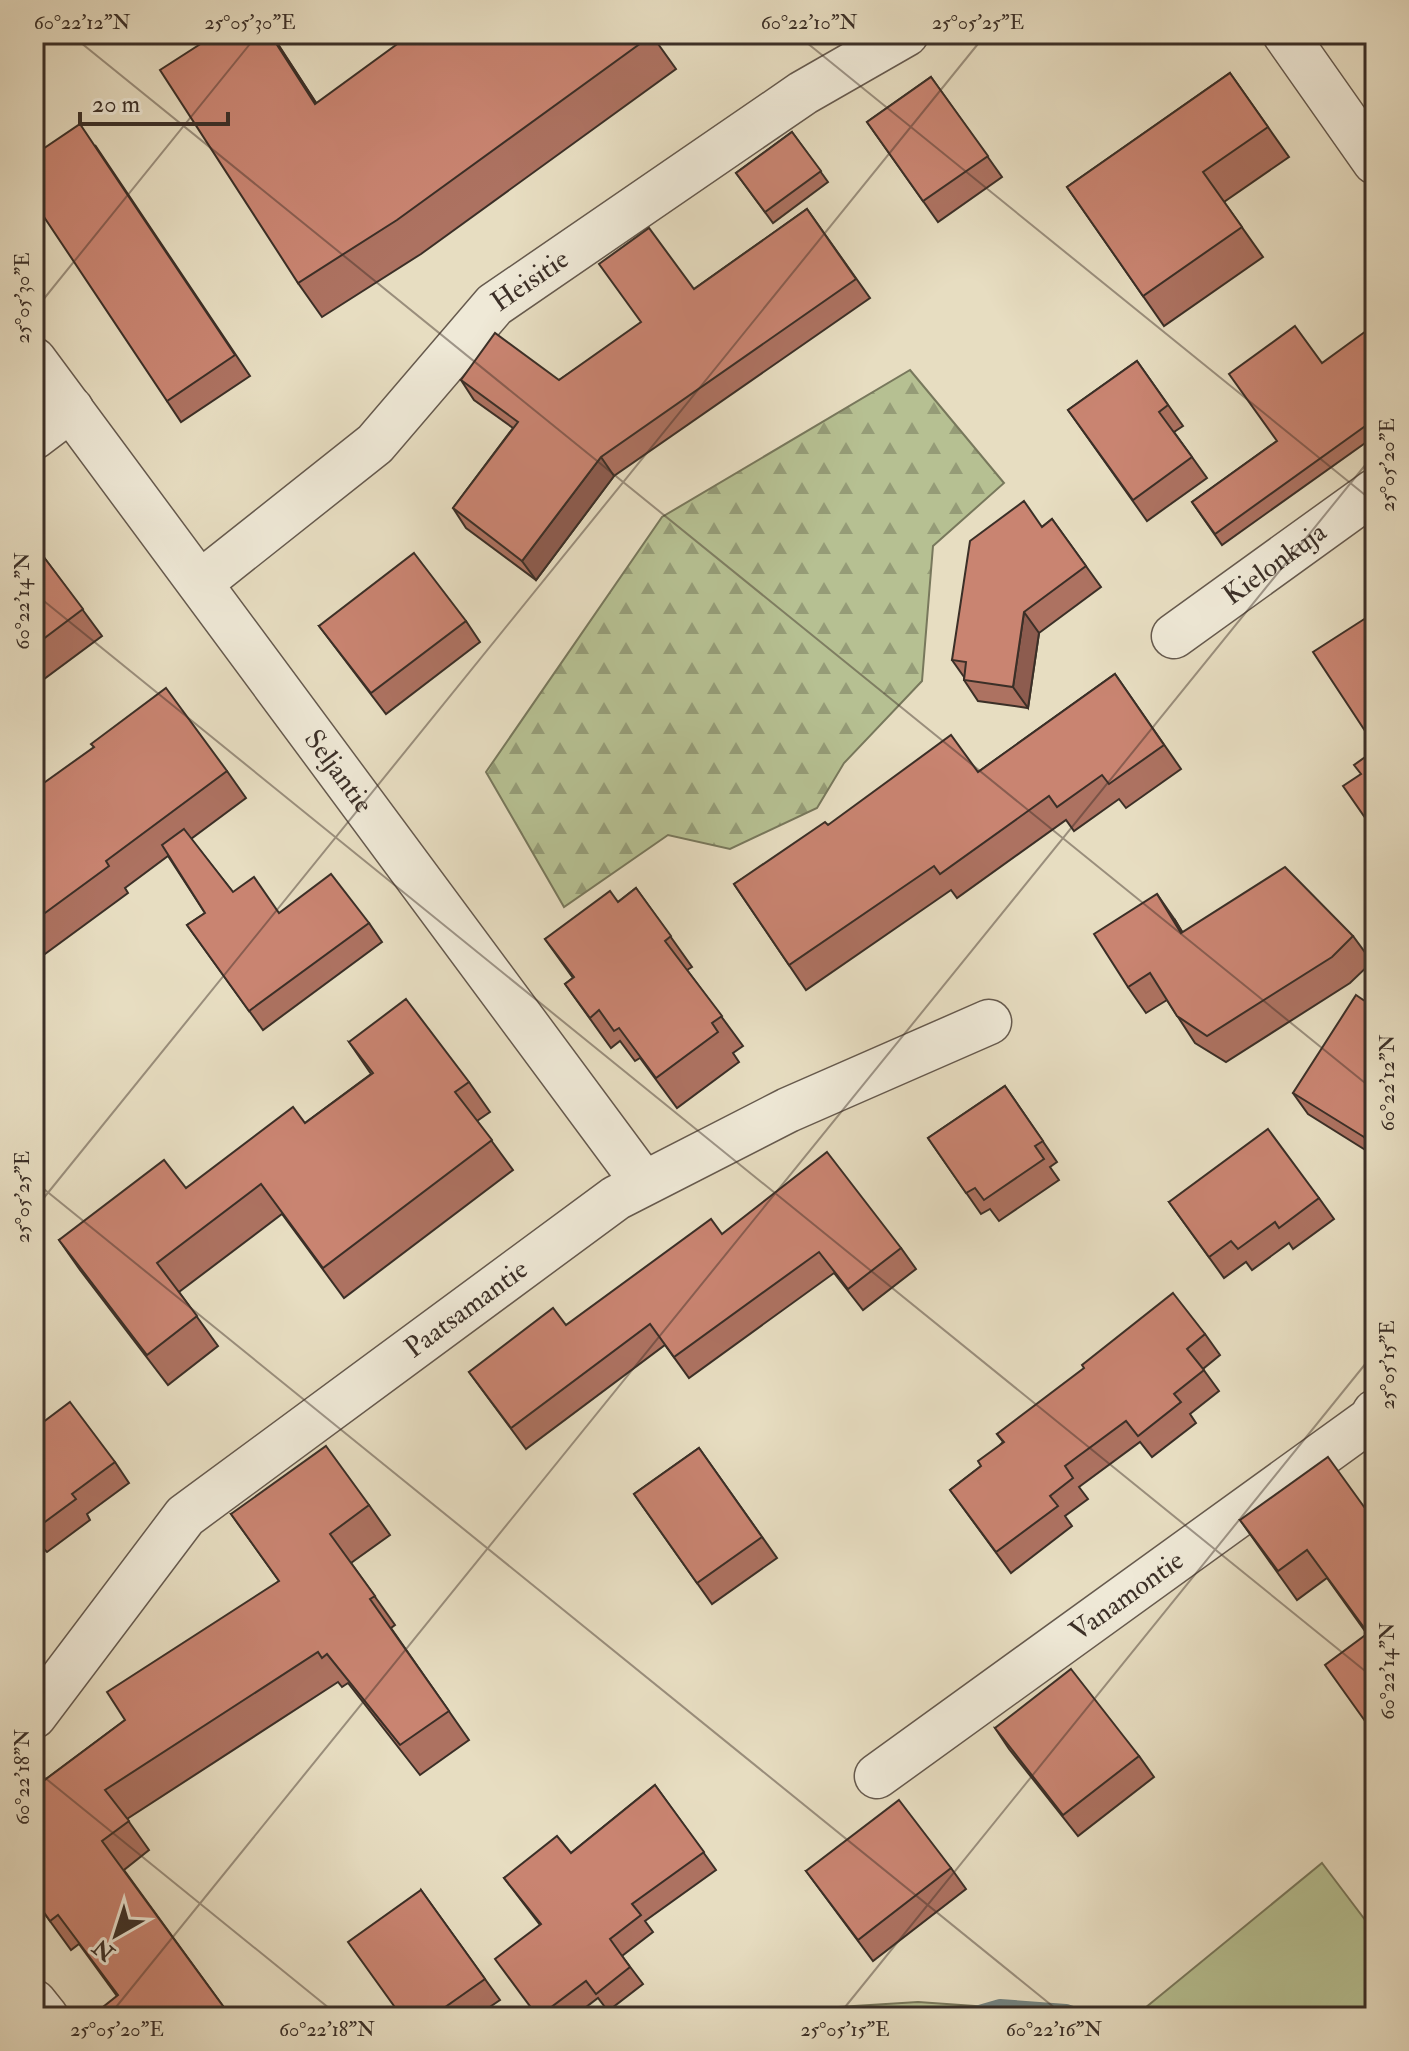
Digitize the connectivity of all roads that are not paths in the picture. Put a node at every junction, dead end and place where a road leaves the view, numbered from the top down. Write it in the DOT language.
graph roads {
  1 [pos="906,34"];
  2 [pos="1285,34"];
  3 [pos="1375,162"];
  4 [pos="34,360"];
  5 [pos="71,409"];
  6 [pos="34,437"];
  7 [pos="1375,491"];
  8 [pos="200,583"];
  9 [pos="1174,636"];
  10 [pos="989,1022"];
  11 [pos="643,1182"];
  12 [pos="1374,1418"];
  13 [pos="34,1716"];
  14 [pos="877,1776"];
  15 [pos="34,2002"];
  16 [pos="46,2017"];
  1 -- 8 [label="street, Heisitie"];
  2 -- 3 [label="street"];
  4 -- 5 [label="street, Seljantie"];
  5 -- 6 [label="street"];
  5 -- 8 [label="street, Seljantie"];
  7 -- 9 [label="street, Kielonkuja"];
  8 -- 11 [label="street, Seljantie"];
  10 -- 11 [label="street, Paatsamantie"];
  11 -- 13 [label="street, Paatsamantie"];
  12 -- 14 [label="street, Vanamontie"];
  15 -- 16 [label="street"];
}
